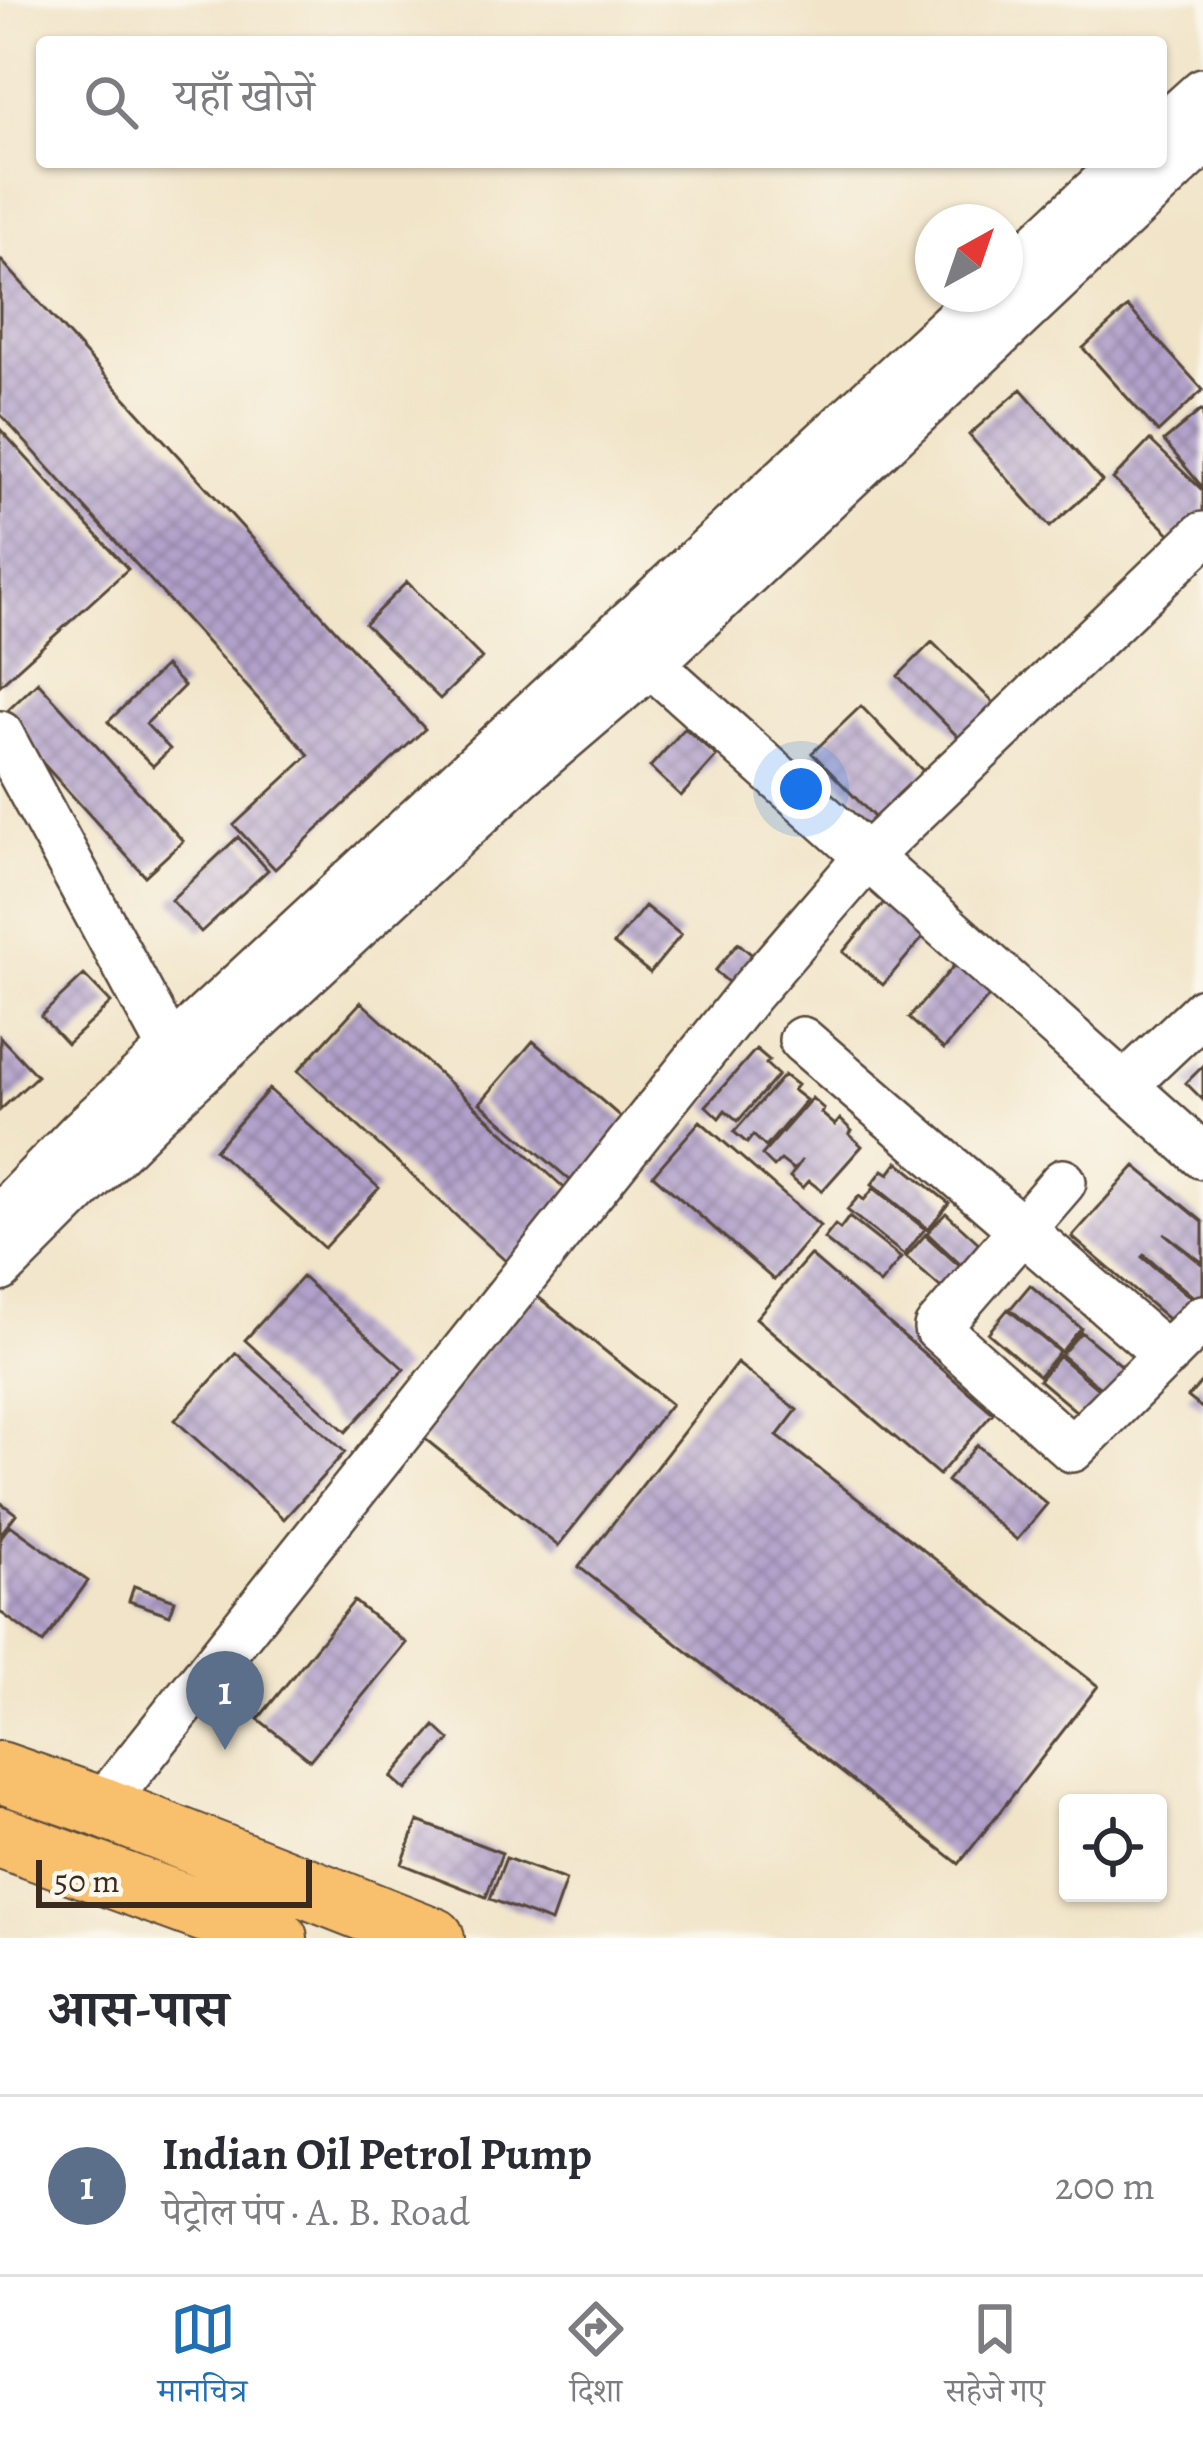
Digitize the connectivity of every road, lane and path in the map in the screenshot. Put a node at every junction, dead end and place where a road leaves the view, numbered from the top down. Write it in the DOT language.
graph roads {
  1 [pos="1190,123"];
  2 [pos="1167,146"];
  3 [pos="1120,168"];
  4 [pos="1145,168"];
  5 [pos="1023,258"];
  6 [pos="966,312"];
  7 [pos="1203,535"];
  8 [pos="651,664"];
  9 [pos="0,734"];
  10 [pos="868,856"];
  11 [pos="1203,1011"];
  12 [pos="802,1040"];
  13 [pos="171,1049"];
  14 [pos="1125,1085"];
  15 [pos="1203,1156"];
  16 [pos="1063,1182"];
  17 [pos="0,1216"];
  18 [pos="1021,1230"];
  19 [pos="0,1269"];
  20 [pos="1203,1318"];
  21 [pos="1167,1354"];
  22 [pos="0,1772"];
  23 [pos="101,1808"];
  24 [pos="0,1837"];
  25 [pos="277,1938"];
  26 [pos="434,1938"];
  1 -- 2 [label="street"];
  3 -- 5 [label="street"];
  4 -- 8 [label="street"];
  6 -- 13 [label="street"];
  7 -- 10 [label="street"];
  8 -- 10 [label="street"];
  8 -- 19 [label="street"];
  9 -- 13 [label="street"];
  10 -- 14 [label="street"];
  10 -- 23 [label="street"];
  11 -- 14 [label="street"];
  12 -- 18 [label="street"];
  13 -- 17 [label="street"];
  14 -- 15 [label="street"];
  16 -- 18 [label="street"];
  18 -- 21 [label="street"];
  18 -- 21 [label="street"];
  20 -- 21 [label="street"];
  22 -- 23 [label="main road"];
  23 -- 26 [label="main road"];
  24 -- 25 [label="main road"];
}
